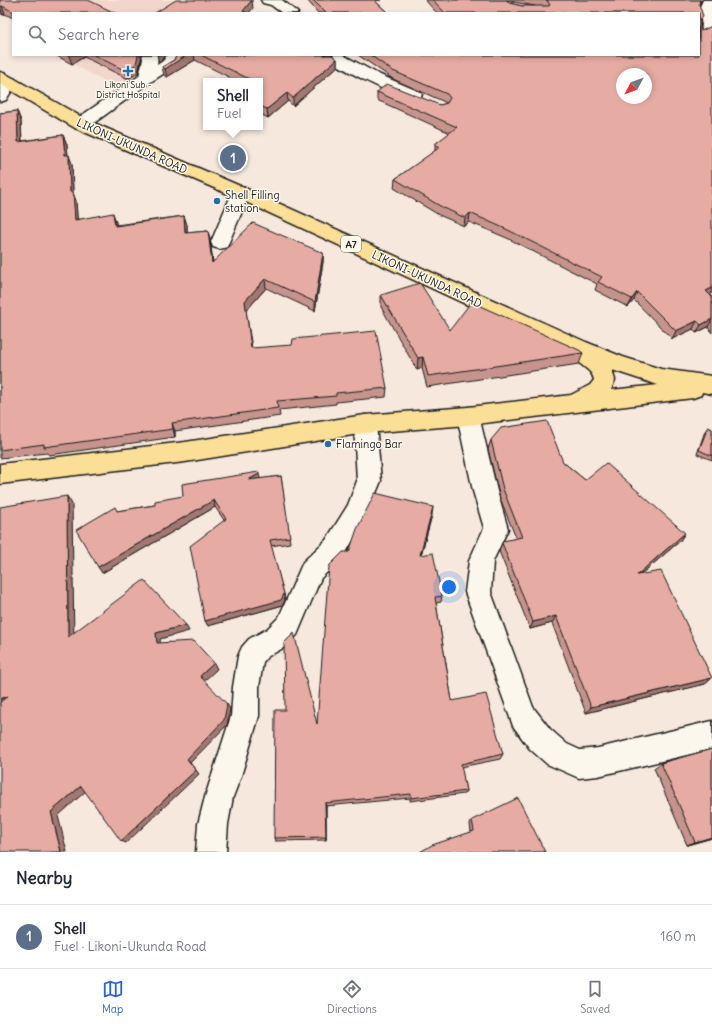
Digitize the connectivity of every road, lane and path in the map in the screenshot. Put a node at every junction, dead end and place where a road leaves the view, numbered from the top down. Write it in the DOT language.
graph roads {
  1 [pos="268,0"];
  2 [pos="710,0"];
  3 [pos="290,12"];
  4 [pos="700,33"];
  5 [pos="150,56"];
  6 [pos="174,56"];
  7 [pos="334,56"];
  8 [pos="146,78"];
  9 [pos="3,85"];
  10 [pos="426,101"];
  11 [pos="81,124"];
  12 [pos="241,194"];
  13 [pos="220,242"];
  14 [pos="558,339"];
  15 [pos="712,386"];
  16 [pos="566,404"];
  17 [pos="468,416"];
  18 [pos="365,424"];
  19 [pos="0,474"];
  20 [pos="712,735"];
  21 [pos="211,852"];
  1 -- 3 [label="street"];
  2 -- 4 [label="street"];
  5 -- 8 [label="street"];
  6 -- 8 [label="street"];
  7 -- 10 [label="street"];
  8 -- 11 [label="street"];
  9 -- 11 [label="highway, LIKONI-UKUNDA ROAD / A7"];
  11 -- 12 [label="highway, LIKONI-UKUNDA ROAD / A7"];
  12 -- 13 [label="street"];
  12 -- 14 [label="highway, LIKONI-UKUNDA ROAD / A7"];
  14 -- 15 [label="highway, LIKONI-UKUNDA ROAD / A7"];
  14 -- 16 [label="highway"];
  15 -- 16 [label="highway, A7"];
  16 -- 17 [label="highway, A7"];
  17 -- 18 [label="highway, A7"];
  17 -- 20 [label="street"];
  18 -- 19 [label="highway, A7"];
  18 -- 21 [label="street"];
}
